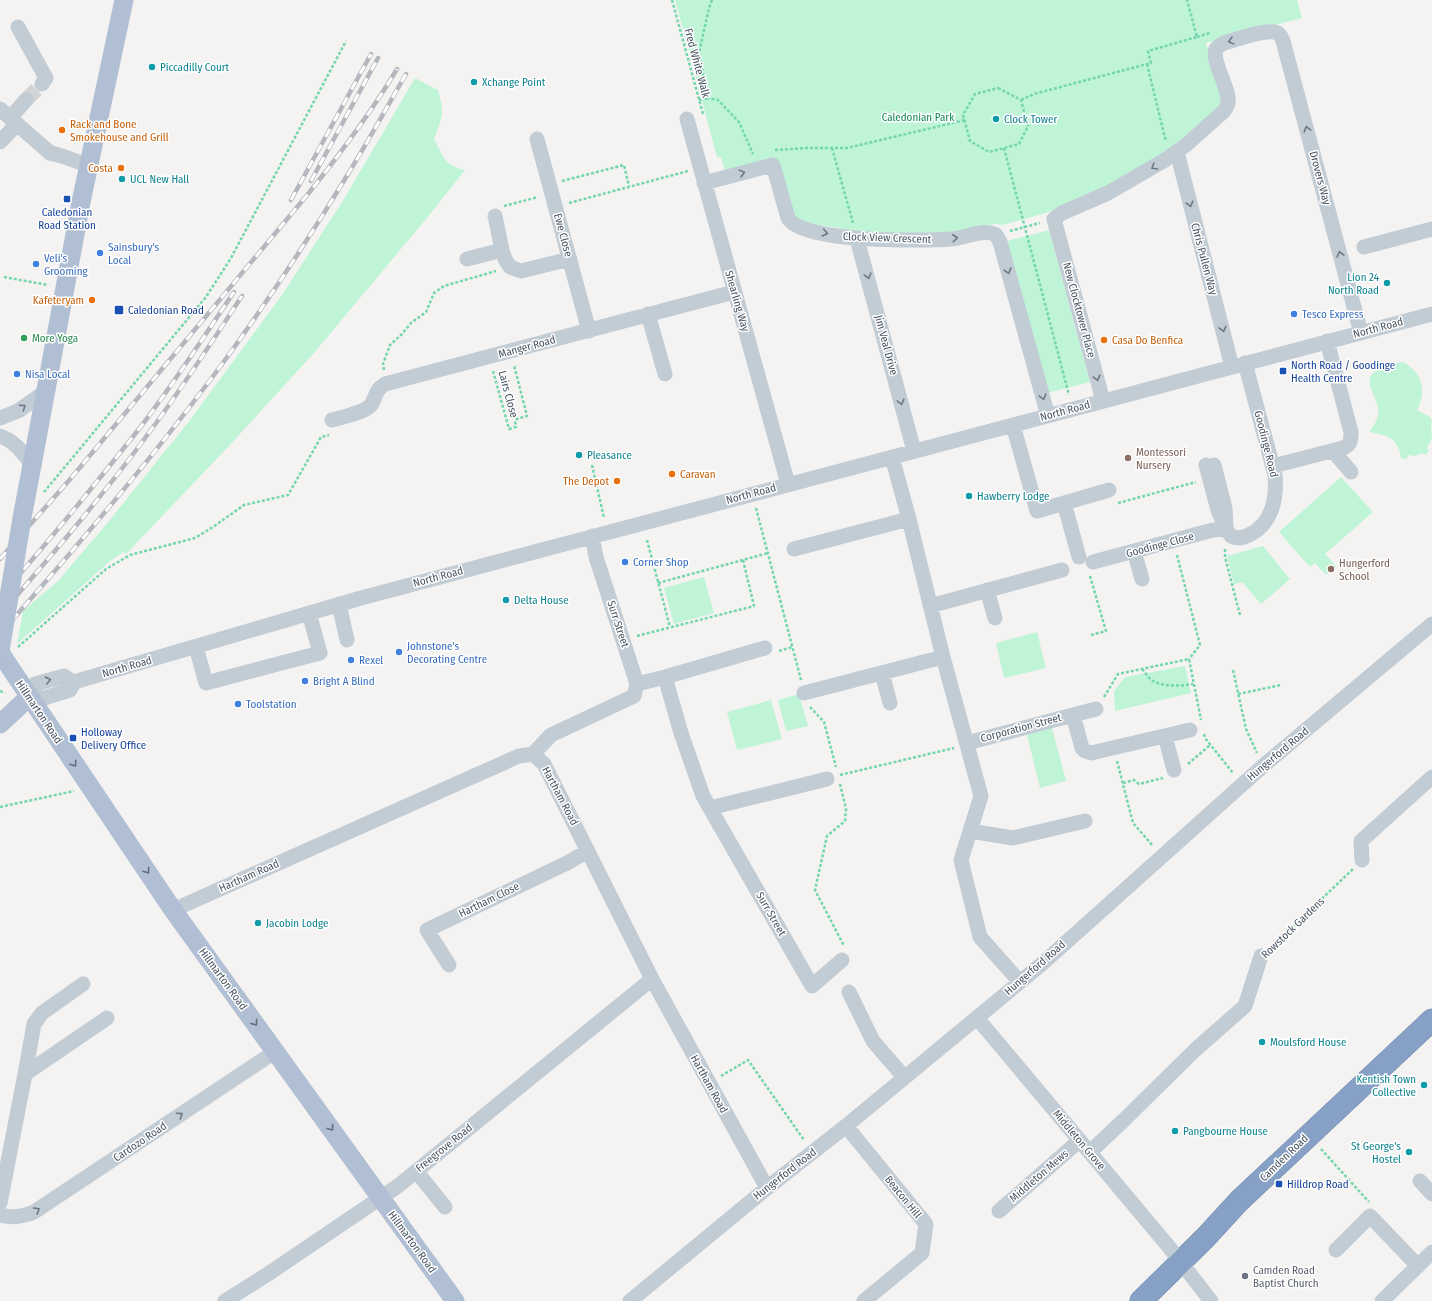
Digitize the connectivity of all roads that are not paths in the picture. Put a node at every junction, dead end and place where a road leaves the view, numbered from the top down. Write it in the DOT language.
graph roads {
  1 [pos="124,0"];
  2 [pos="18,27"];
  3 [pos="42,84"];
  4 [pos="26,100"];
  5 [pos="9,117"];
  6 [pos="686,118"];
  7 [pos="537,139"];
  8 [pos="0,142"];
  9 [pos="1177,152"];
  10 [pos="89,165"];
  11 [pos="704,183"];
  12 [pos="494,216"];
  13 [pos="1432,223"];
  14 [pos="857,238"];
  15 [pos="1364,247"];
  16 [pos="502,250"];
  17 [pos="467,259"];
  18 [pos="570,259"];
  19 [pos="734,292"];
  20 [pos="648,314"];
  21 [pos="1432,314"];
  22 [pos="589,331"];
  23 [pos="1361,332"];
  24 [pos="1328,342"];
  25 [pos="1239,365"];
  26 [pos="665,374"];
  27 [pos="45,392"];
  28 [pos="1103,401"];
  29 [pos="1048,416"];
  30 [pos="0,418"];
  31 [pos="1013,425"];
  32 [pos="334,426"];
  33 [pos="0,436"];
  34 [pos="1333,450"];
  35 [pos="914,451"];
  36 [pos="892,457"];
  37 [pos="32,465"];
  38 [pos="1210,465"];
  39 [pos="1273,466"];
  40 [pos="1351,472"];
  41 [pos="788,484"];
  42 [pos="1111,497"];
  43 [pos="1064,503"];
  44 [pos="909,519"];
  45 [pos="1228,532"];
  46 [pos="592,536"];
  47 [pos="794,550"];
  48 [pos="1134,551"];
  49 [pos="1079,557"];
  50 [pos="1090,566"];
  51 [pos="1062,570"];
  52 [pos="1142,579"];
  53 [pos="987,590"];
  54 [pos="339,604"];
  55 [pos="930,606"];
  56 [pos="309,613"];
  57 [pos="995,618"];
  58 [pos="1432,624"];
  59 [pos="347,640"];
  60 [pos="196,647"];
  61 [pos="765,648"];
  62 [pos="6,650"];
  63 [pos="943,657"];
  64 [pos="882,673"];
  65 [pos="665,677"];
  66 [pos="637,684"];
  67 [pos="804,694"];
  68 [pos="28,697"];
  69 [pos="890,703"];
  70 [pos="1096,708"];
  71 [pos="1073,715"];
  72 [pos="0,724"];
  73 [pos="1199,730"];
  74 [pos="1165,736"];
  75 [pos="967,744"];
  76 [pos="534,754"];
  77 [pos="1174,770"];
  78 [pos="832,777"];
  79 [pos="1432,777"];
  80 [pos="710,808"];
  81 [pos="1084,821"];
  82 [pos="970,831"];
  83 [pos="588,850"];
  84 [pos="1362,860"];
  85 [pos="173,910"];
  86 [pos="1261,956"];
  87 [pos="842,960"];
  88 [pos="449,965"];
  89 [pos="652,979"];
  90 [pos="1020,982"];
  91 [pos="83,984"];
  92 [pos="849,992"];
  93 [pos="107,1018"];
  94 [pos="976,1018"];
  95 [pos="1432,1020"];
  96 [pos="276,1052"];
  97 [pos="25,1074"];
  98 [pos="904,1077"];
  99 [pos="846,1126"];
  100 [pos="1080,1141"];
  101 [pos="1090,1152"];
  102 [pos="416,1171"];
  103 [pos="1420,1181"];
  104 [pos="767,1188"];
  105 [pos="1432,1194"];
  106 [pos="380,1198"];
  107 [pos="0,1203"];
  108 [pos="445,1207"];
  109 [pos="999,1211"];
  110 [pos="0,1215"];
  111 [pos="1336,1250"];
  112 [pos="1432,1252"];
  113 [pos="1181,1262"];
  114 [pos="1418,1266"];
  115 [pos="225,1301"];
  116 [pos="455,1301"];
  117 [pos="630,1301"];
  118 [pos="864,1301"];
  119 [pos="1141,1301"];
  120 [pos="1211,1301"];
  121 [pos="1382,1301"];
  1 -- 10 [label="main road"];
  2 -- 3 [label="street"];
  4 -- 5 [label="street"];
  5 -- 8 [label="street"];
  5 -- 10 [label="street"];
  6 -- 11 [label="street, Shearling Way"];
  7 -- 18 [label="street, Ewe Close"];
  23 -- 9 [label="street, Drovers Way, one-way"];
  9 -- 25 [label="street, Chris Pullen Way, one-way"];
  9 -- 28 [label="street, New Clocktower Place, one-way"];
  10 -- 27 [label="main road"];
  11 -- 14 [label="street, Clock View Crescent, one-way"];
  11 -- 19 [label="street, Shearling Way"];
  12 -- 16 [label="street"];
  13 -- 15 [label="street"];
  14 -- 29 [label="street, Clock View Crescent, one-way"];
  14 -- 35 [label="street, Jim Veal Drive, one-way"];
  16 -- 17 [label="street"];
  16 -- 18 [label="street"];
  18 -- 22 [label="street, Ewe Close"];
  19 -- 20 [label="street, Manger Road"];
  19 -- 41 [label="street, Shearling Way"];
  20 -- 22 [label="street, Manger Road"];
  20 -- 26 [label="street"];
  21 -- 23 [label="street, North Road"];
  22 -- 32 [label="street, Manger Road"];
  23 -- 24 [label="street, North Road"];
  24 -- 25 [label="street, North Road"];
  24 -- 34 [label="street"];
  25 -- 28 [label="street, North Road"];
  25 -- 39 [label="street, Goodinge Road"];
  30 -- 27 [label="street, one-way"];
  27 -- 37 [label="main road"];
  28 -- 29 [label="street, North Road"];
  29 -- 31 [label="street, North Road"];
  31 -- 35 [label="street, North Road"];
  31 -- 43 [label="street"];
  33 -- 37 [label="street"];
  34 -- 39 [label="street"];
  34 -- 40 [label="street"];
  35 -- 36 [label="street, North Road"];
  36 -- 41 [label="street, North Road"];
  36 -- 44 [label="street, Corporation Street"];
  37 -- 62 [label="main road, bridge"];
  38 -- 45 [label="street"];
  39 -- 45 [label="street, Goodinge Road"];
  41 -- 46 [label="street, North Road"];
  42 -- 43 [label="street"];
  43 -- 49 [label="street"];
  44 -- 47 [label="street"];
  44 -- 55 [label="street, Corporation Street"];
  45 -- 48 [label="street, Goodinge Close"];
  46 -- 54 [label="street, North Road"];
  46 -- 66 [label="street, Surr Street"];
  48 -- 50 [label="street, Goodinge Close"];
  48 -- 52 [label="street"];
  51 -- 53 [label="street"];
  53 -- 55 [label="street"];
  53 -- 57 [label="street"];
  54 -- 56 [label="street, North Road"];
  54 -- 59 [label="street"];
  55 -- 63 [label="street, Corporation Street"];
  56 -- 60 [label="street, North Road"];
  56 -- 60 [label="street"];
  58 -- 90 [label="street, Hungerford Road"];
  60 -- 68 [label="street, North Road"];
  61 -- 65 [label="street"];
  62 -- 68 [label="main road, Hillmarton Road"];
  63 -- 64 [label="street"];
  63 -- 75 [label="street, Corporation Street"];
  64 -- 67 [label="street"];
  64 -- 69 [label="street"];
  65 -- 66 [label="street"];
  65 -- 80 [label="street, Surr Street"];
  66 -- 76 [label="street"];
  68 -- 72 [label="main road"];
  68 -- 85 [label="main road, Hillmarton Road, one-way"];
  70 -- 71 [label="street"];
  71 -- 74 [label="street, Corporation Street"];
  71 -- 75 [label="street, Corporation Street"];
  73 -- 74 [label="street, Corporation Street"];
  74 -- 77 [label="street"];
  75 -- 82 [label="street, Corporation Street"];
  76 -- 83 [label="street, Hartham Road"];
  76 -- 85 [label="street, Hartham Road"];
  78 -- 80 [label="street"];
  79 -- 84 [label="street"];
  80 -- 87 [label="street, Surr Street"];
  81 -- 82 [label="street"];
  82 -- 90 [label="street, Corporation Street"];
  83 -- 88 [label="street, Hartham Close"];
  83 -- 89 [label="street, Hartham Road"];
  85 -- 96 [label="main road, Hillmarton Road, one-way"];
  86 -- 101 [label="street, Rowstock Gardens"];
  89 -- 102 [label="street, Freegrove Road"];
  89 -- 104 [label="street, Hartham Road"];
  90 -- 94 [label="street, Hungerford Road"];
  91 -- 97 [label="street"];
  92 -- 98 [label="street"];
  93 -- 97 [label="street"];
  94 -- 98 [label="street, Hungerford Road"];
  94 -- 100 [label="street, Middleton Grove"];
  95 -- 113 [label="highway, Camden Road"];
  96 -- 106 [label="main road, Hillmarton Road, one-way"];
  110 -- 96 [label="street, Cardozo Road, one-way"];
  97 -- 107 [label="street"];
  98 -- 99 [label="street, Hungerford Road"];
  99 -- 104 [label="street, Hungerford Road"];
  99 -- 118 [label="street, Beacon Hill"];
  100 -- 101 [label="street, Middleton Grove"];
  100 -- 109 [label="street, Middleton Mews"];
  101 -- 113 [label="street, Middleton Grove"];
  102 -- 106 [label="street, Freegrove Road"];
  102 -- 108 [label="street"];
  103 -- 105 [label="street"];
  104 -- 117 [label="street, Hungerford Road"];
  106 -- 115 [label="street, Freegrove Road"];
  106 -- 116 [label="main road, Hillmarton Road"];
  111 -- 114 [label="street"];
  112 -- 114 [label="street"];
  113 -- 119 [label="highway, Camden Road"];
  113 -- 120 [label="street"];
  114 -- 121 [label="street"];
}
